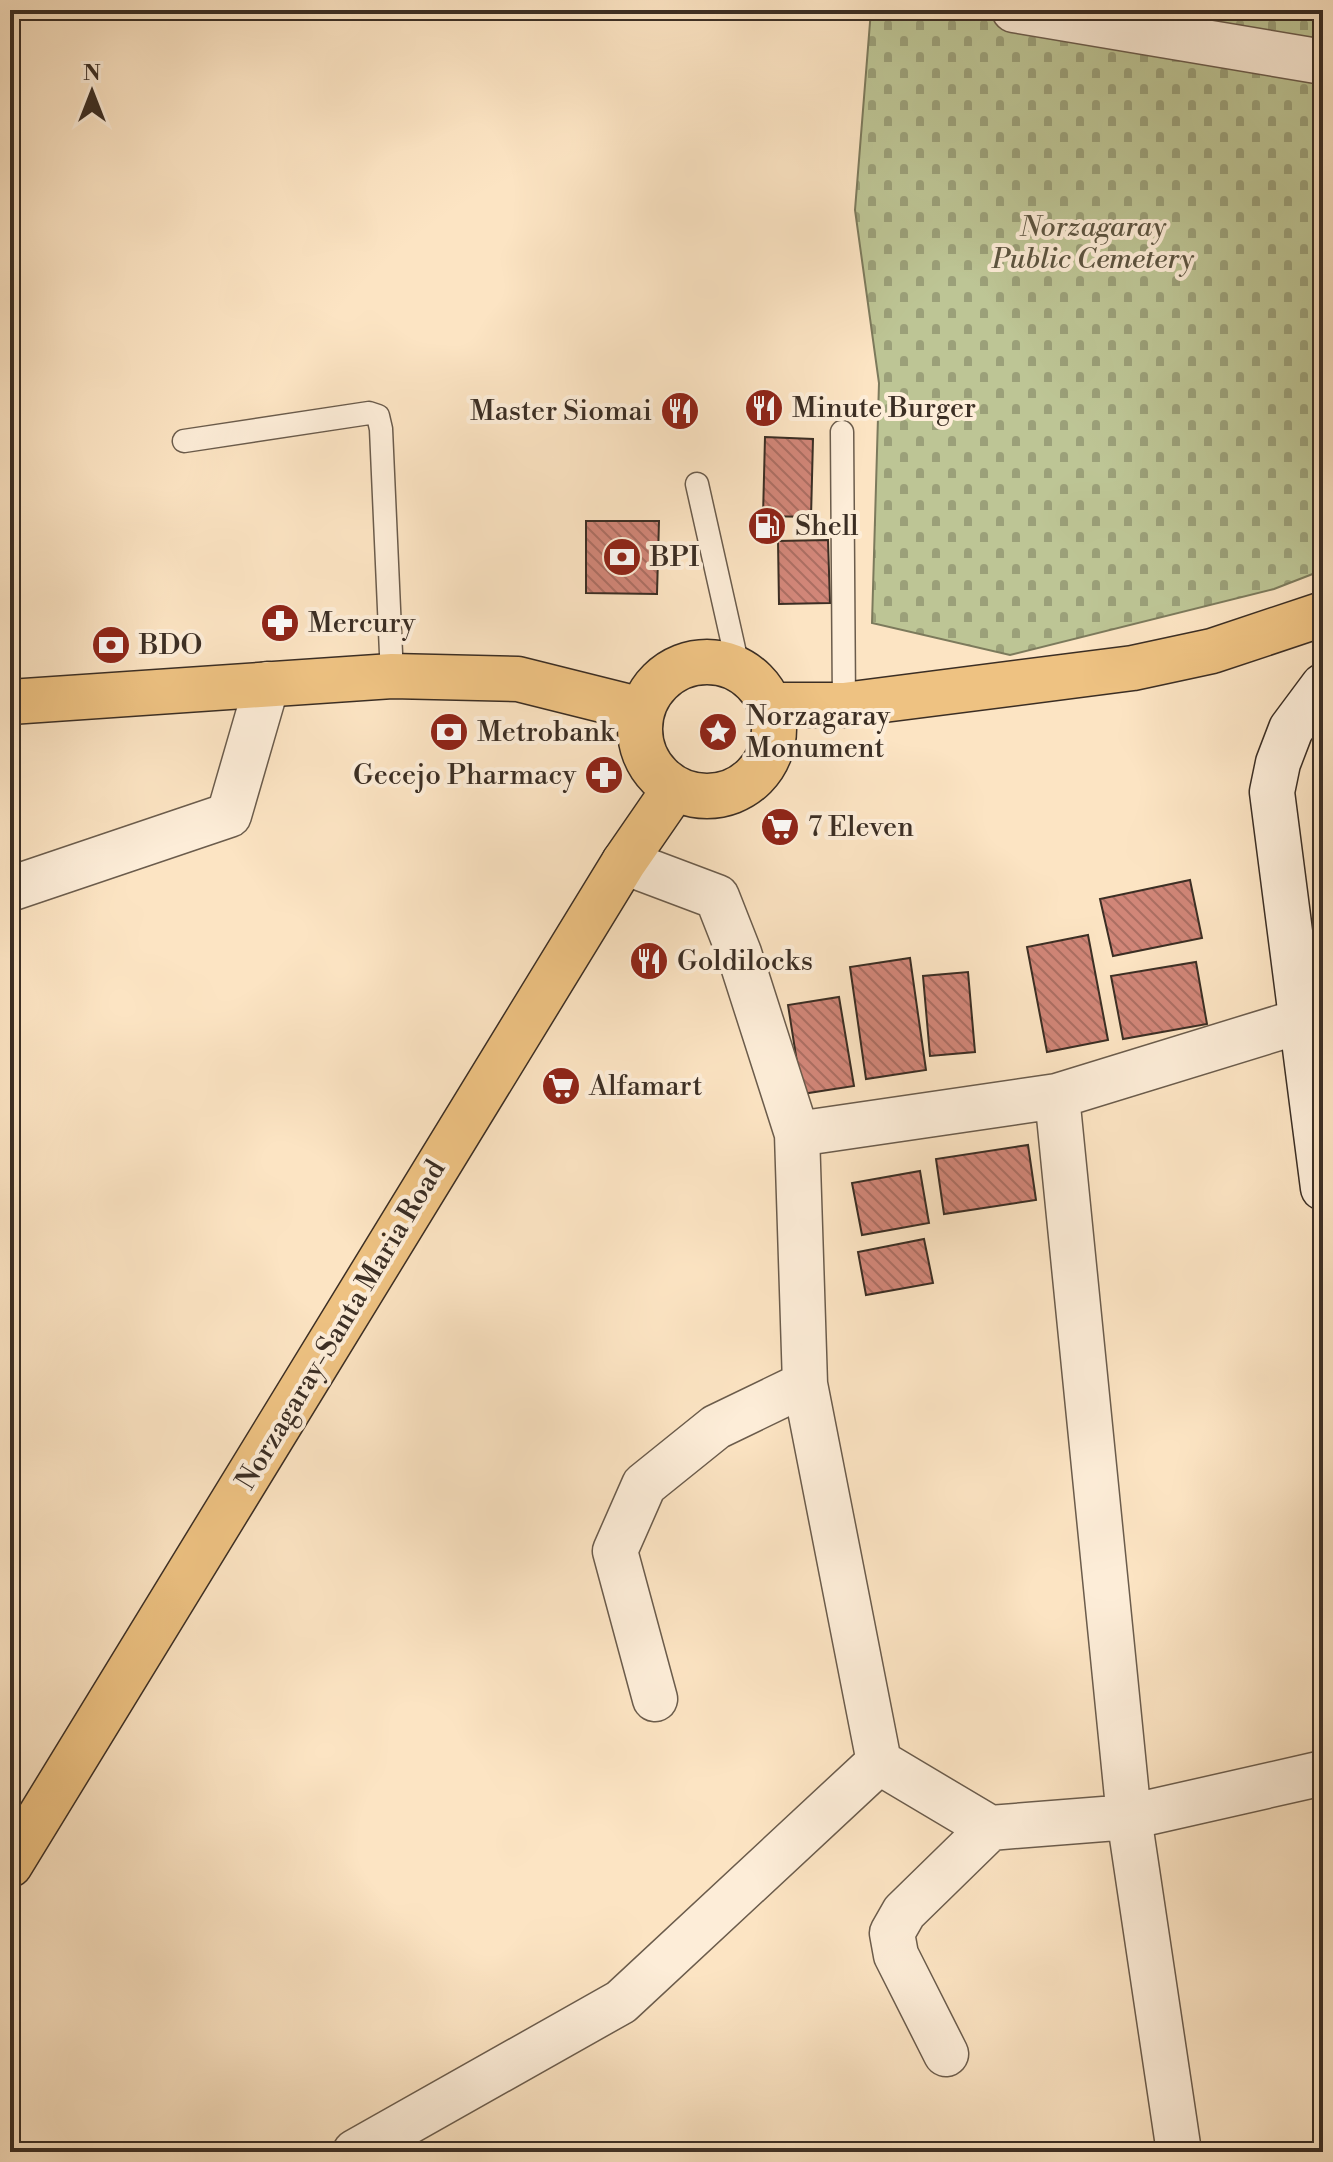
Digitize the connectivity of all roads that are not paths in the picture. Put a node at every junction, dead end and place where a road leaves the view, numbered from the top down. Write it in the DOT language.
graph roads {
  1 [pos="1014,10"];
  2 [pos="1323,62"];
  3 [pos="842,432"];
  4 [pos="184,441"];
  5 [pos="697,484"];
  6 [pos="1323,614"];
  7 [pos="739,671"];
  8 [pos="392,676"];
  9 [pos="267,684"];
  10 [pos="1323,686"];
  11 [pos="10,702"];
  12 [pos="769,705"];
  13 [pos="844,705"];
  14 [pos="642,710"];
  15 [pos="675,788"];
  16 [pos="624,862"];
  17 [pos="10,889"];
  18 [pos="1301,1021"];
  19 [pos="1057,1096"];
  20 [pos="797,1134"];
  21 [pos="1323,1188"];
  22 [pos="805,1384"];
  23 [pos="655,1699"];
  24 [pos="879,1762"];
  25 [pos="1323,1773"];
  26 [pos="1129,1817"];
  27 [pos="990,1828"];
  28 [pos="10,1865"];
  29 [pos="946,2054"];
  30 [pos="355,2152"];
  31 [pos="1179,2152"];
  1 -- 2 [label="street"];
  3 -- 13 [label="lane"];
  4 -- 8 [label="lane"];
  5 -- 7 [label="lane"];
  6 -- 13 [label="main road"];
  7 -- 12 [label="main road"];
  7 -- 14 [label="main road"];
  8 -- 9 [label="main road"];
  8 -- 14 [label="main road"];
  9 -- 11 [label="main road"];
  9 -- 17 [label="street"];
  10 -- 18 [label="street"];
  12 -- 13 [label="main road"];
  12 -- 15 [label="main road"];
  14 -- 15 [label="main road"];
  15 -- 16 [label="main road, Norzagaray-Santa Maria Road"];
  16 -- 20 [label="street"];
  16 -- 28 [label="main road, Norzagaray-Santa Maria Road"];
  18 -- 19 [label="street"];
  18 -- 21 [label="street"];
  19 -- 20 [label="street"];
  19 -- 26 [label="street"];
  20 -- 22 [label="street"];
  22 -- 23 [label="street"];
  22 -- 24 [label="street"];
  24 -- 27 [label="street"];
  24 -- 30 [label="street"];
  25 -- 26 [label="street"];
  26 -- 27 [label="street"];
  26 -- 31 [label="street"];
  27 -- 29 [label="street"];
}
